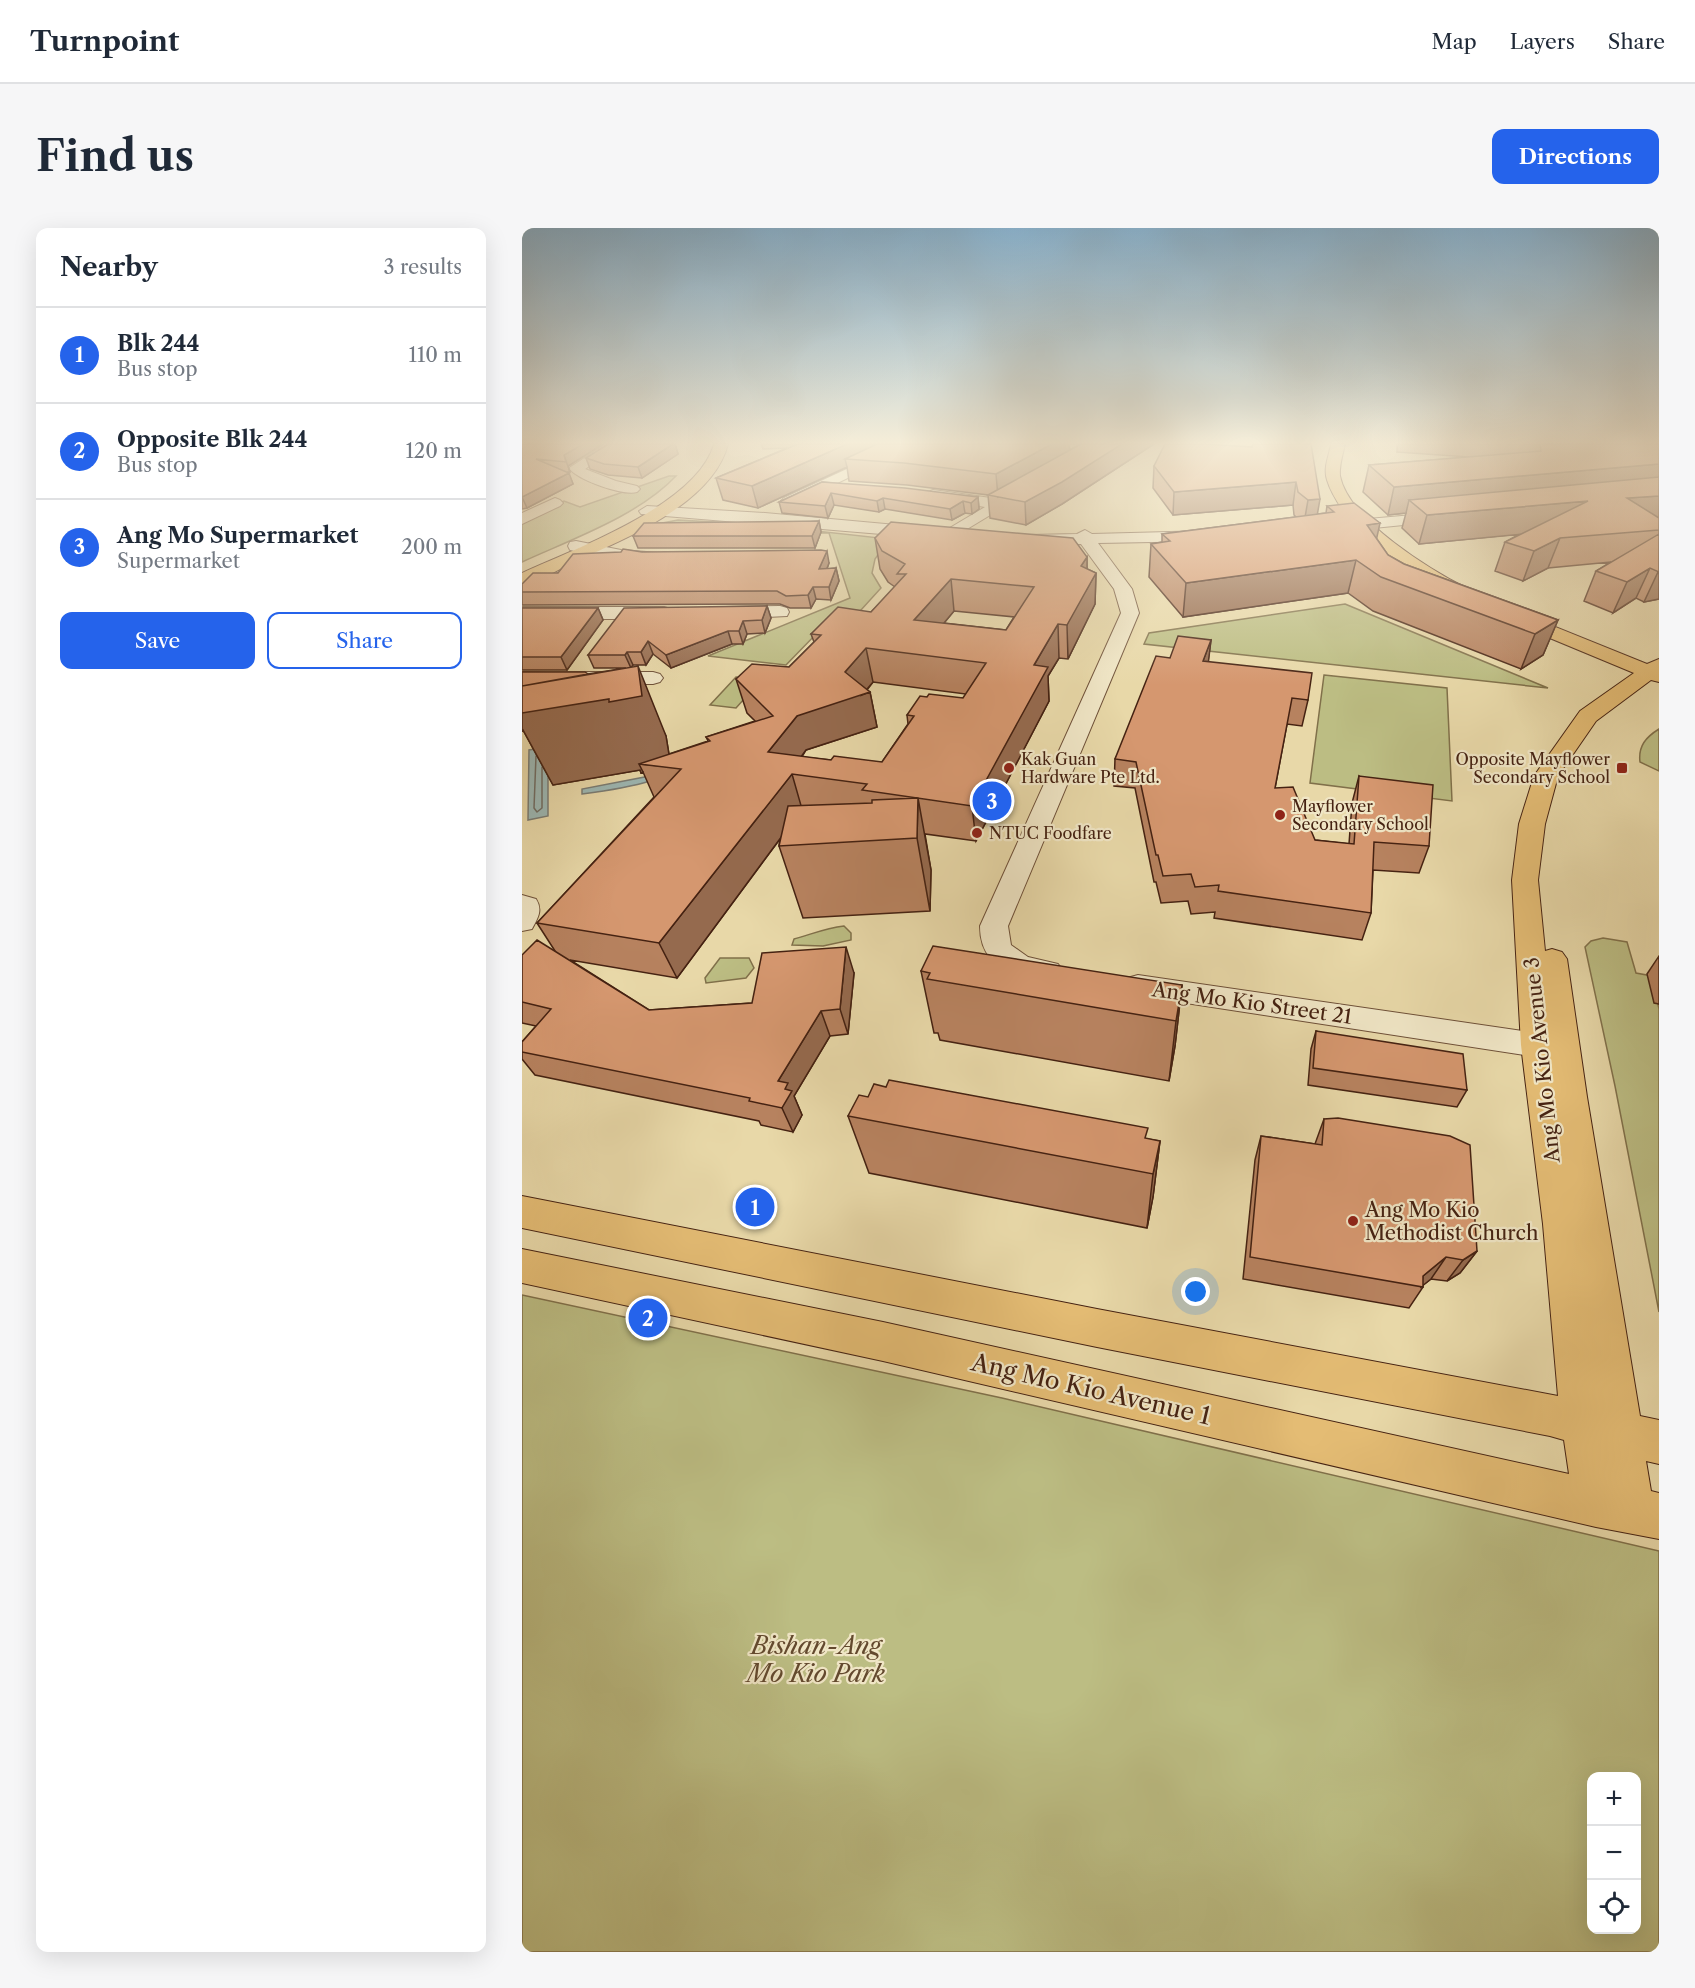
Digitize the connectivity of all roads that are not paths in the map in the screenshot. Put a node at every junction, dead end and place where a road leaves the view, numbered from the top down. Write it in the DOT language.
graph roads {
  1 [pos="626,524"];
  2 [pos="861,524"];
  3 [pos="967,524"];
  4 [pos="1334,524"];
  5 [pos="1376,524"];
  6 [pos="1318,526"];
  7 [pos="1227,532"];
  8 [pos="953,533"];
  9 [pos="983,535"];
  10 [pos="1014,537"];
  11 [pos="1086,537"];
  12 [pos="581,547"];
  13 [pos="669,557"];
  14 [pos="522,572"];
  15 [pos="522,580"];
  16 [pos="780,612"];
  17 [pos="686,613"];
  18 [pos="709,613"];
  19 [pos="522,614"];
  20 [pos="1657,672"];
  21 [pos="522,678"];
  22 [pos="653,678"];
  23 [pos="522,904"];
  24 [pos="522,922"];
  25 [pos="1072,975"];
  26 [pos="1106,981"];
  27 [pos="1537,1045"];
  28 [pos="522,1212"];
  29 [pos="522,1266"];
  30 [pos="1621,1433"];
  31 [pos="1629,1510"];
  1 -- 12 [label="main road"];
  2 -- 8 [label="street"];
  3 -- 8 [label="street"];
  4 -- 6 [label="street"];
  5 -- 20 [label="main road"];
  7 -- 11 [label="street"];
  8 -- 9 [label="street"];
  10 -- 11 [label="street"];
  11 -- 25 [label="street"];
  12 -- 13 [label="street"];
  12 -- 14 [label="main road"];
  12 -- 15 [label="main road"];
  16 -- 18 [label="street"];
  17 -- 19 [label="street"];
  20 -- 27 [label="main road, Ang Mo Kio Avenue 3"];
  20 -- 30 [label="main road, Ang Mo Kio Avenue 3"];
  21 -- 22 [label="street"];
  23 -- 24 [label="street"];
  26 -- 27 [label="street, Ang Mo Kio Street 21"];
  27 -- 30 [label="main road, Ang Mo Kio Avenue 3"];
  28 -- 30 [label="main road"];
  29 -- 31 [label="main road, Ang Mo Kio Avenue 1"];
  30 -- 31 [label="main road, Ang Mo Kio Avenue 3"];
}
